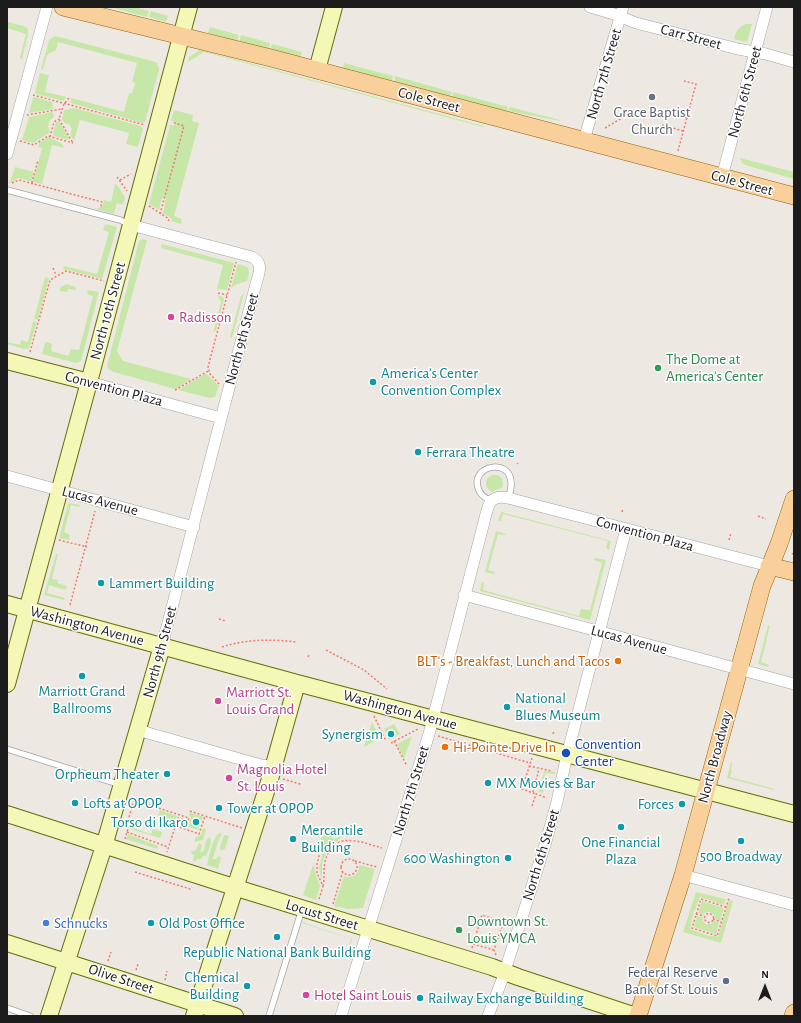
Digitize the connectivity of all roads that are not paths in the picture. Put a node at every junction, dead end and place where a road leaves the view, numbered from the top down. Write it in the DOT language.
graph roads {
  1 [pos="47,7"];
  2 [pos="63,7"];
  3 [pos="189,7"];
  4 [pos="334,7"];
  5 [pos="590,7"];
  6 [pos="768,7"];
  7 [pos="622,12"];
  8 [pos="181,36"];
  9 [pos="755,52"];
  10 [pos="794,62"];
  11 [pos="317,70"];
  12 [pos="584,140"];
  13 [pos="7,154"];
  14 [pos="722,177"];
  15 [pos="8,188"];
  16 [pos="794,196"];
  17 [pos="131,225"];
  18 [pos="7,361"];
  19 [pos="89,382"];
  20 [pos="221,418"];
  21 [pos="7,476"];
  22 [pos="60,490"];
  23 [pos="499,499"];
  24 [pos="794,500"];
  25 [pos="194,527"];
  26 [pos="626,528"];
  27 [pos="770,566"];
  28 [pos="794,572"];
  29 [pos="464,595"];
  30 [pos="7,604"];
  31 [pos="27,609"];
  32 [pos="599,632"];
  33 [pos="162,646"];
  34 [pos="739,670"];
  35 [pos="297,683"];
  36 [pos="7,684"];
  37 [pos="794,684"];
  38 [pos="433,718"];
  39 [pos="140,725"];
  40 [pos="7,749"];
  41 [pos="567,754"];
  42 [pos="275,761"];
  43 [pos="121,785"];
  44 [pos="706,791"];
  45 [pos="7,814"];
  46 [pos="794,814"];
  47 [pos="104,846"];
  48 [pos="682,875"];
  49 [pos="236,888"];
  50 [pos="794,905"];
  51 [pos="302,909"];
  52 [pos="369,929"];
  53 [pos="7,943"];
  54 [pos="67,962"];
  55 [pos="501,966"];
  56 [pos="7,1008"];
  57 [pos="196,1010"];
  58 [pos="794,1013"];
  59 [pos="30,1016"];
  60 [pos="50,1016"];
  61 [pos="236,1016"];
  62 [pos="269,1016"];
  63 [pos="341,1016"];
  64 [pos="488,1016"];
  65 [pos="637,1016"];
  66 [pos="793,1016"];
  1 -- 13 [label="street"];
  2 -- 8 [label="main road, Cole Street"];
  3 -- 8 [label="street, North 10th Street"];
  4 -- 11 [label="street"];
  5 -- 7 [label="street, Carr Street"];
  6 -- 9 [label="street, North 6th Street"];
  7 -- 9 [label="street, Carr Street"];
  7 -- 12 [label="street, North 7th Street"];
  8 -- 11 [label="main road, Cole Street"];
  8 -- 17 [label="street, North 10th Street"];
  9 -- 10 [label="street, Carr Street"];
  9 -- 14 [label="street, North 6th Street"];
  11 -- 12 [label="main road, Cole Street"];
  12 -- 14 [label="main road, Cole Street"];
  14 -- 16 [label="main road, Cole Street"];
  15 -- 17 [label="lane"];
  17 -- 19 [label="street, North 10th Street"];
  17 -- 20 [label="street, North 9th Street"];
  18 -- 19 [label="street, Convention Plaza"];
  19 -- 20 [label="street, Convention Plaza"];
  19 -- 22 [label="street, North 10th Street"];
  20 -- 25 [label="street, North 9th Street"];
  21 -- 22 [label="street, Lucas Avenue"];
  22 -- 25 [label="street, Lucas Avenue"];
  22 -- 31 [label="street, North 10th Street"];
  23 -- 23 [label="lane"];
  23 -- 26 [label="street, Convention Plaza"];
  23 -- 29 [label="street, North 7th Street"];
  24 -- 27 [label="main road, North Broadway"];
  25 -- 33 [label="street, North 9th Street"];
  26 -- 27 [label="street, Convention Plaza"];
  26 -- 32 [label="street, North 6th Street"];
  27 -- 28 [label="main road, Convention Plaza"];
  27 -- 34 [label="main road, North Broadway"];
  29 -- 32 [label="street, Lucas Avenue"];
  29 -- 38 [label="street, North 7th Street"];
  30 -- 31 [label="street, Washington Avenue"];
  31 -- 33 [label="street, Washington Avenue"];
  31 -- 36 [label="street, North 10th Street"];
  32 -- 34 [label="street, Lucas Avenue"];
  32 -- 41 [label="street, North 6th Street"];
  33 -- 35 [label="street, Washington Avenue"];
  33 -- 39 [label="street, North 9th Street"];
  34 -- 37 [label="street, Lucas Avenue"];
  34 -- 44 [label="main road, North Broadway"];
  35 -- 38 [label="street, Washington Avenue"];
  35 -- 42 [label="street"];
  38 -- 41 [label="street, Washington Avenue"];
  38 -- 52 [label="street, North 7th Street"];
  39 -- 42 [label="street"];
  39 -- 43 [label="street, North 9th Street"];
  40 -- 43 [label="lane"];
  41 -- 44 [label="street, Washington Avenue"];
  41 -- 55 [label="street, North 6th Street"];
  42 -- 49 [label="street"];
  43 -- 47 [label="street, North 9th Street"];
  44 -- 46 [label="street, Washington Avenue"];
  44 -- 48 [label="main road, North Broadway"];
  45 -- 47 [label="street, Locust Street"];
  47 -- 49 [label="street, Locust Street"];
  47 -- 54 [label="street, North 9th Street"];
  48 -- 50 [label="street"];
  48 -- 65 [label="main road, North Broadway"];
  49 -- 51 [label="street, Locust Street"];
  49 -- 57 [label="street"];
  51 -- 52 [label="street, Locust Street"];
  51 -- 62 [label="lane"];
  52 -- 55 [label="street, Locust Street"];
  52 -- 63 [label="street, North 7th Street"];
  53 -- 54 [label="street, Olive Street"];
  54 -- 57 [label="street, Olive Street"];
  54 -- 60 [label="street, North 9th Street"];
  55 -- 64 [label="street, North 6th Street"];
  55 -- 65 [label="street, Locust Street"];
  56 -- 59 [label="lane"];
  57 -- 61 [label="street, Olive Street"];
  58 -- 66 [label="main road"];
}
